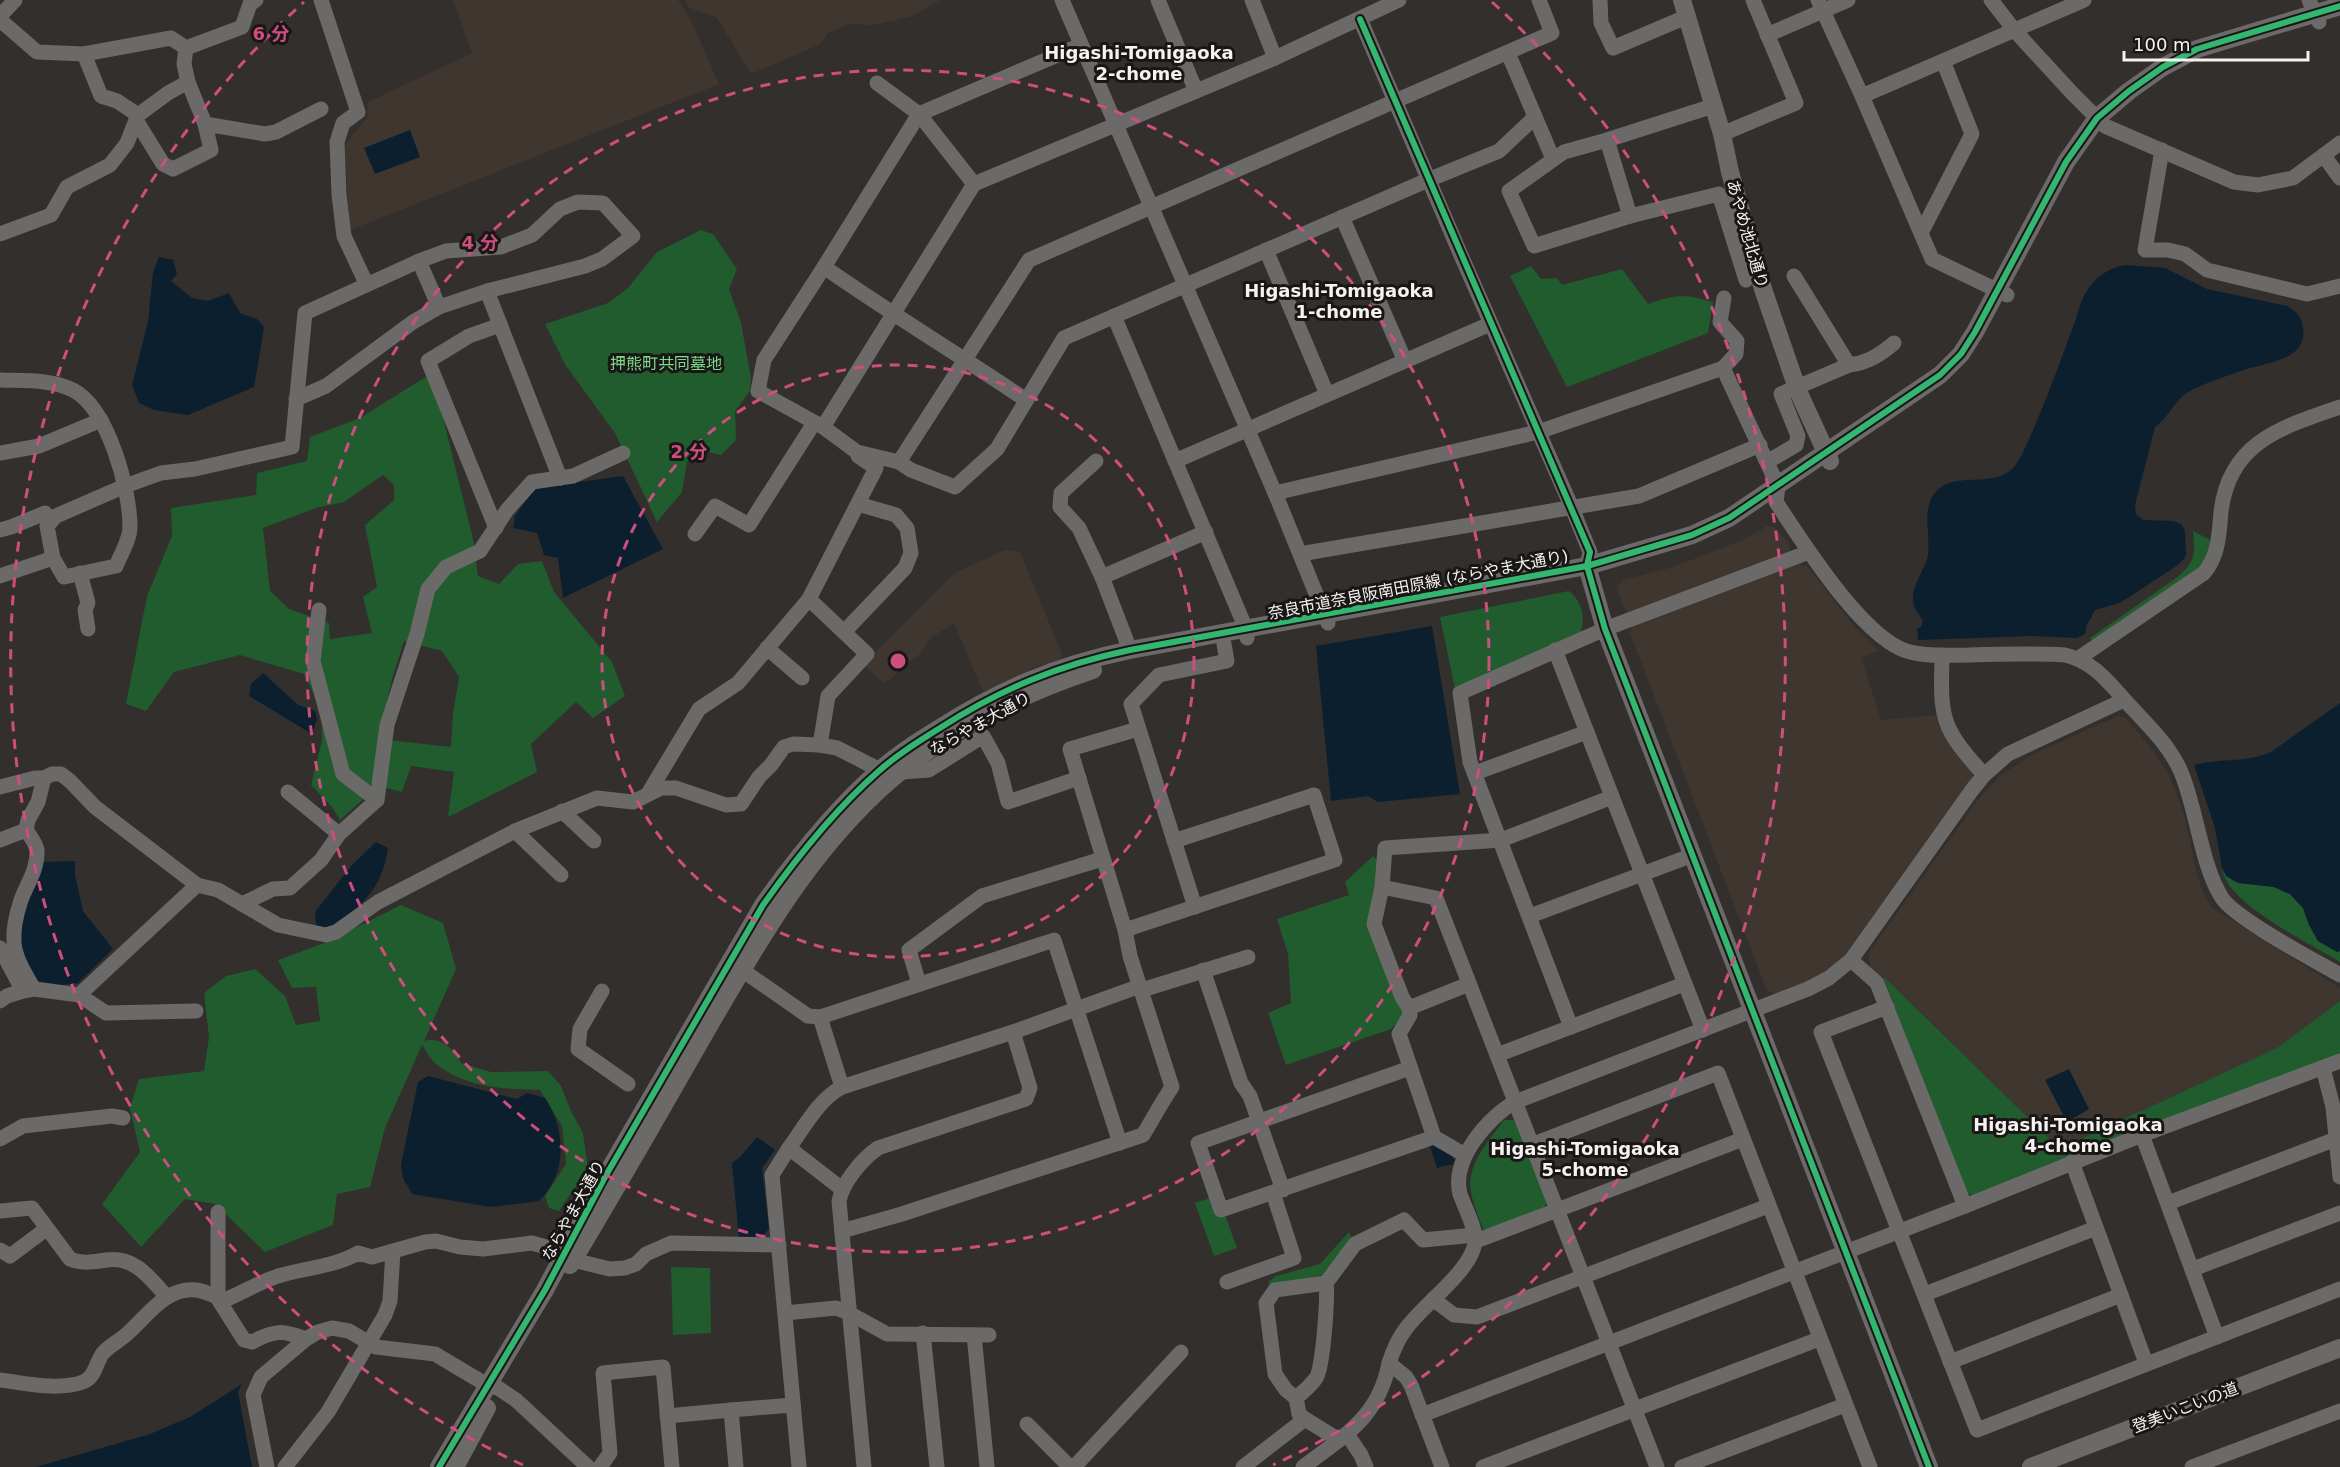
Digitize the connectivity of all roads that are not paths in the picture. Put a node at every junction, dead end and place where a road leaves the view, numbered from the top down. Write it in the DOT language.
graph roads {
  1 [pos="15,0"];
  2 [pos="256,0"];
  3 [pos="321,0"];
  4 [pos="1062,0"];
  5 [pos="1158,0"];
  6 [pos="1252,0"];
  7 [pos="1399,0"];
  8 [pos="1539,0"];
  9 [pos="1600,0"];
  10 [pos="1753,0"];
  11 [pos="1848,0"];
  12 [pos="1991,0"];
  13 [pos="2084,0"];
  14 [pos="1820,5"];
  15 [pos="2340,6"];
  16 [pos="1684,8"];
  17 [pos="2314,12"];
  18 [pos="2340,16"];
  19 [pos="0,18"];
  20 [pos="1360,19"];
  21 [pos="2015,31"];
  22 [pos="1767,34"];
  23 [pos="1081,45"];
  24 [pos="186,48"];
  25 [pos="84,54"];
  26 [pos="1508,54"];
  27 [pos="1275,58"];
  28 [pos="1943,61"];
  29 [pos="189,82"];
  30 [pos="877,83"];
  31 [pos="1196,91"];
  32 [pos="1863,96"];
  33 [pos="1395,101"];
  34 [pos="1713,106"];
  35 [pos="321,109"];
  36 [pos="919,114"];
  37 [pos="137,117"];
  38 [pos="1534,118"];
  39 [pos="2101,122"];
  40 [pos="205,124"];
  41 [pos="1116,124"];
  42 [pos="1722,134"];
  43 [pos="1606,140"];
  44 [pos="2340,143"];
  45 [pos="2162,150"];
  46 [pos="2324,156"];
  47 [pos="1553,159"];
  48 [pos="2340,178"];
  49 [pos="1428,180"];
  50 [pos="974,184"];
  51 [pos="1152,207"];
  52 [pos="1630,216"];
  53 [pos="1342,217"];
  54 [pos="1921,233"];
  55 [pos="0,234"];
  56 [pos="1266,250"];
  57 [pos="419,261"];
  58 [pos="824,267"];
  59 [pos="1794,276"];
  60 [pos="1746,280"];
  61 [pos="366,283"];
  62 [pos="1185,285"];
  63 [pos="2340,286"];
  64 [pos="487,291"];
  65 [pos="2002,293"];
  66 [pos="1724,298"];
  67 [pos="439,307"];
  68 [pos="893,315"];
  69 [pos="1114,316"];
  70 [pos="1490,324"];
  71 [pos="500,325"];
  72 [pos="1893,343"];
  73 [pos="966,359"];
  74 [pos="1405,361"];
  75 [pos="1849,365"];
  76 [pos="1723,368"];
  77 [pos="0,380"];
  78 [pos="1327,394"];
  79 [pos="296,399"];
  80 [pos="1026,400"];
  81 [pos="2340,407"];
  82 [pos="101,420"];
  83 [pos="818,425"];
  84 [pos="1248,429"];
  85 [pos="1538,432"];
  86 [pos="1760,445"];
  87 [pos="857,452"];
  88 [pos="0,453"];
  89 [pos="622,453"];
  90 [pos="1828,458"];
  91 [pos="1096,461"];
  92 [pos="1174,461"];
  93 [pos="899,462"];
  94 [pos="1767,462"];
  95 [pos="560,478"];
  96 [pos="125,486"];
  97 [pos="1275,493"];
  98 [pos="1777,494"];
  99 [pos="858,504"];
  100 [pos="1572,508"];
  101 [pos="45,513"];
  102 [pos="496,528"];
  103 [pos="0,530"];
  104 [pos="1206,532"];
  105 [pos="694,534"];
  106 [pos="1809,552"];
  107 [pos="1300,554"];
  108 [pos="53,558"];
  109 [pos="1588,570"];
  110 [pos="80,573"];
  111 [pos="0,576"];
  112 [pos="1102,577"];
  113 [pos="809,599"];
  114 [pos="319,610"];
  115 [pos="1327,619"];
  116 [pos="88,628"];
  117 [pos="1605,629"];
  118 [pos="844,632"];
  119 [pos="1246,634"];
  120 [pos="1224,644"];
  121 [pos="767,648"];
  122 [pos="1130,650"];
  123 [pos="1555,650"];
  124 [pos="1942,655"];
  125 [pos="2079,658"];
  126 [pos="802,678"];
  127 [pos="2124,700"];
  128 [pos="1138,729"];
  129 [pos="1587,732"];
  130 [pos="820,745"];
  131 [pos="880,770"];
  132 [pos="901,772"];
  133 [pos="1475,773"];
  134 [pos="1984,775"];
  135 [pos="44,777"];
  136 [pos="1078,778"];
  137 [pos="0,787"];
  138 [pos="288,792"];
  139 [pos="650,792"];
  140 [pos="1612,797"];
  141 [pos="377,800"];
  142 [pos="562,811"];
  143 [pos="26,830"];
  144 [pos="515,831"];
  145 [pos="339,834"];
  146 [pos="0,840"];
  147 [pos="1501,840"];
  148 [pos="594,841"];
  149 [pos="1174,841"];
  150 [pos="1693,855"];
  151 [pos="1102,859"];
  152 [pos="1642,874"];
  153 [pos="561,875"];
  154 [pos="197,885"];
  155 [pos="1382,887"];
  156 [pos="242,904"];
  157 [pos="1195,907"];
  158 [pos="1530,916"];
  159 [pos="1125,930"];
  160 [pos="0,948"];
  161 [pos="1248,957"];
  162 [pos="1851,960"];
  163 [pos="735,967"];
  164 [pos="1203,970"];
  165 [pos="2340,975"];
  166 [pos="919,984"];
  167 [pos="1469,984"];
  168 [pos="1684,984"];
  169 [pos="1141,988"];
  170 [pos="28,990"];
  171 [pos="602,991"];
  172 [pos="79,995"];
  173 [pos="0,1001"];
  174 [pos="1076,1008"];
  175 [pos="1409,1008"];
  176 [pos="1887,1008"];
  177 [pos="1752,1010"];
  178 [pos="196,1011"];
  179 [pos="820,1017"];
  180 [pos="1571,1028"];
  181 [pos="1702,1030"];
  182 [pos="1013,1032"];
  183 [pos="1497,1056"];
  184 [pos="2340,1061"];
  185 [pos="1410,1068"];
  186 [pos="2323,1068"];
  187 [pos="843,1087"];
  188 [pos="651,1099"];
  189 [pos="1515,1102"];
  190 [pos="123,1118"];
  191 [pos="1259,1121"];
  192 [pos="2142,1135"];
  193 [pos="1434,1137"];
  194 [pos="0,1139"];
  195 [pos="1743,1139"];
  196 [pos="2336,1139"];
  197 [pos="1120,1143"];
  198 [pos="1531,1145"];
  199 [pos="789,1148"];
  200 [pos="1465,1155"];
  201 [pos="2072,1162"];
  202 [pos="2340,1177"];
  203 [pos="842,1189"];
  204 [pos="1278,1191"];
  205 [pos="2168,1203"];
  206 [pos="1768,1206"];
  207 [pos="1965,1206"];
  208 [pos="0,1211"];
  209 [pos="1556,1211"];
  210 [pos="219,1212"];
  211 [pos="2340,1213"];
  212 [pos="46,1228"];
  213 [pos="2096,1228"];
  214 [pos="842,1231"];
  215 [pos="1899,1231"];
  216 [pos="1475,1238"];
  217 [pos="779,1245"];
  218 [pos="0,1251"];
  219 [pos="393,1251"];
  220 [pos="1847,1251"];
  221 [pos="568,1256"];
  222 [pos="2193,1269"];
  223 [pos="1794,1271"];
  224 [pos="1582,1277"];
  225 [pos="1227,1282"];
  226 [pos="1326,1283"];
  227 [pos="2340,1289"];
  228 [pos="1924,1294"];
  229 [pos="2121,1295"];
  230 [pos="167,1297"];
  231 [pos="218,1299"];
  232 [pos="1433,1299"];
  233 [pos="849,1313"];
  234 [pos="785,1314"];
  235 [pos="922,1334"];
  236 [pos="2217,1337"];
  237 [pos="306,1339"];
  238 [pos="1819,1339"];
  239 [pos="369,1343"];
  240 [pos="1608,1344"];
  241 [pos="2340,1348"];
  242 [pos="1181,1352"];
  243 [pos="1950,1362"];
  244 [pos="1389,1363"];
  245 [pos="2146,1363"];
  246 [pos="0,1380"];
  247 [pos="493,1387"];
  248 [pos="1296,1398"];
  249 [pos="793,1405"];
  250 [pos="1845,1405"];
  251 [pos="1634,1409"];
  252 [pos="731,1410"];
  253 [pos="2340,1411"];
  254 [pos="1422,1415"];
  255 [pos="667,1416"];
  256 [pos="1305,1419"];
  257 [pos="1027,1424"];
  258 [pos="1343,1437"];
  259 [pos="2199,1466"];
  260 [pos="267,1467"];
  261 [pos="285,1467"];
  262 [pos="439,1467"];
  263 [pos="455,1467"];
  264 [pos="588,1467"];
  265 [pos="600,1467"];
  266 [pos="672,1467"];
  267 [pos="736,1467"];
  268 [pos="799,1467"];
  269 [pos="864,1467"];
  270 [pos="937,1467"];
  271 [pos="987,1467"];
  272 [pos="1072,1467"];
  273 [pos="1243,1467"];
  274 [pos="1303,1467"];
  275 [pos="1366,1467"];
  276 [pos="1442,1467"];
  277 [pos="1483,1467"];
  278 [pos="1656,1467"];
  279 [pos="1682,1467"];
  280 [pos="1870,1467"];
  281 [pos="1929,1467"];
  282 [pos="2033,1467"];
  1 -- 19 [label="street"];
  2 -- 24 [label="street"];
  3 -- 61 [label="street"];
  4 -- 23 [label="street"];
  5 -- 31 [label="street"];
  6 -- 27 [label="street"];
  7 -- 20 [label="street"];
  8 -- 26 [label="street"];
  9 -- 16 [label="street"];
  10 -- 22 [label="street"];
  11 -- 14 [label="street"];
  12 -- 21 [label="street"];
  13 -- 21 [label="street"];
  14 -- 22 [label="street"];
  14 -- 32 [label="street"];
  15 -- 17 [label="street"];
  16 -- 34 [label="street, あやめ池北通り"];
  17 -- 18 [label="street"];
  17 -- 39 [label="street"];
  19 -- 25 [label="street"];
  20 -- 27 [label="street"];
  20 -- 33 [label="street"];
  21 -- 28 [label="street"];
  21 -- 39 [label="street"];
  22 -- 42 [label="street"];
  23 -- 36 [label="street"];
  23 -- 41 [label="street"];
  24 -- 25 [label="street"];
  24 -- 29 [label="street"];
  25 -- 37 [label="street"];
  26 -- 33 [label="street"];
  26 -- 38 [label="street"];
  27 -- 31 [label="street"];
  28 -- 32 [label="street"];
  28 -- 54 [label="street"];
  29 -- 37 [label="street"];
  29 -- 40 [label="street"];
  30 -- 36 [label="street"];
  31 -- 41 [label="street"];
  32 -- 54 [label="street"];
  33 -- 49 [label="street"];
  33 -- 51 [label="street"];
  34 -- 42 [label="street, あやめ池北通り"];
  34 -- 43 [label="street"];
  35 -- 40 [label="street"];
  36 -- 50 [label="street"];
  36 -- 58 [label="street"];
  37 -- 40 [label="street"];
  37 -- 55 [label="street"];
  38 -- 47 [label="street"];
  38 -- 49 [label="street"];
  39 -- 45 [label="street"];
  39 -- 65 [label="street"];
  41 -- 50 [label="street"];
  41 -- 51 [label="street"];
  42 -- 90 [label="street, あやめ池北通り"];
  43 -- 47 [label="street"];
  43 -- 52 [label="street"];
  44 -- 46 [label="street"];
  45 -- 46 [label="street"];
  45 -- 63 [label="street"];
  46 -- 48 [label="street"];
  47 -- 52 [label="street"];
  49 -- 53 [label="street"];
  49 -- 70 [label="street"];
  50 -- 68 [label="street"];
  51 -- 62 [label="street"];
  51 -- 73 [label="street"];
  52 -- 60 [label="street"];
  53 -- 56 [label="street"];
  53 -- 74 [label="street"];
  54 -- 65 [label="street"];
  56 -- 62 [label="street"];
  56 -- 78 [label="street"];
  57 -- 61 [label="street"];
  57 -- 64 [label="street"];
  57 -- 67 [label="street"];
  58 -- 68 [label="street"];
  58 -- 83 [label="street"];
  59 -- 75 [label="street"];
  61 -- 79 [label="street"];
  62 -- 69 [label="street"];
  62 -- 84 [label="street"];
  64 -- 67 [label="street"];
  64 -- 71 [label="street"];
  65 -- 90 [label="street"];
  66 -- 76 [label="street"];
  67 -- 79 [label="street"];
  68 -- 73 [label="street"];
  68 -- 83 [label="street"];
  69 -- 80 [label="street"];
  69 -- 92 [label="street"];
  70 -- 74 [label="street"];
  70 -- 85 [label="street"];
  71 -- 95 [label="street"];
  71 -- 102 [label="street"];
  72 -- 75 [label="street"];
  73 -- 80 [label="street"];
  73 -- 93 [label="street"];
  74 -- 78 [label="street"];
  75 -- 94 [label="street"];
  76 -- 85 [label="street"];
  76 -- 86 [label="street"];
  77 -- 82 [label="street"];
  78 -- 84 [label="street"];
  79 -- 96 [label="street"];
  80 -- 93 [label="street"];
  81 -- 125 [label="street"];
  82 -- 88 [label="street"];
  82 -- 96 [label="street"];
  83 -- 87 [label="street"];
  83 -- 105 [label="street"];
  84 -- 92 [label="street"];
  84 -- 97 [label="street"];
  85 -- 97 [label="street"];
  85 -- 100 [label="street"];
  86 -- 94 [label="street"];
  86 -- 100 [label="street"];
  87 -- 93 [label="street"];
  87 -- 99 [label="street"];
  89 -- 95 [label="street"];
  90 -- 98 [label="street"];
  91 -- 112 [label="street"];
  92 -- 104 [label="street"];
  94 -- 98 [label="street"];
  95 -- 102 [label="street"];
  96 -- 108 [label="street"];
  96 -- 110 [label="street"];
  97 -- 107 [label="street"];
  98 -- 106 [label="street"];
  98 -- 109 [label="street"];
  99 -- 113 [label="street"];
  99 -- 118 [label="street"];
  100 -- 107 [label="street"];
  100 -- 109 [label="street"];
  101 -- 103 [label="street"];
  102 -- 141 [label="street"];
  104 -- 112 [label="street"];
  104 -- 119 [label="street"];
  106 -- 117 [label="street"];
  106 -- 124 [label="street"];
  107 -- 115 [label="street"];
  108 -- 110 [label="street"];
  108 -- 111 [label="street"];
  109 -- 115 [label="street"];
  109 -- 117 [label="street"];
  110 -- 116 [label="street"];
  112 -- 122 [label="street"];
  113 -- 118 [label="street"];
  113 -- 121 [label="street"];
  114 -- 141 [label="street"];
  115 -- 119 [label="street, 奈良市道奈良阪南田原線 (ならやま大通り)"];
  117 -- 123 [label="street"];
  117 -- 150 [label="street"];
  118 -- 130 [label="street"];
  119 -- 120 [label="street, ならやま大通り"];
  119 -- 122 [label="street"];
  120 -- 128 [label="street"];
  120 -- 132 [label="street, ならやま大通り"];
  121 -- 126 [label="street"];
  121 -- 139 [label="street"];
  122 -- 131 [label="street"];
  123 -- 129 [label="street"];
  123 -- 133 [label="street"];
  124 -- 125 [label="street"];
  124 -- 134 [label="street"];
  125 -- 127 [label="street"];
  127 -- 134 [label="street"];
  127 -- 165 [label="street"];
  128 -- 136 [label="street"];
  128 -- 149 [label="street"];
  129 -- 133 [label="street"];
  129 -- 140 [label="street"];
  130 -- 131 [label="street"];
  130 -- 139 [label="street"];
  131 -- 132 [label="street"];
  131 -- 163 [label="street"];
  132 -- 136 [label="street"];
  132 -- 163 [label="street, ならやま大通り"];
  133 -- 147 [label="street"];
  134 -- 162 [label="street"];
  135 -- 137 [label="street"];
  135 -- 143 [label="street"];
  135 -- 154 [label="street"];
  136 -- 151 [label="street"];
  138 -- 145 [label="street"];
  139 -- 142 [label="street"];
  140 -- 147 [label="street"];
  140 -- 152 [label="street"];
  141 -- 145 [label="street"];
  142 -- 144 [label="street"];
  142 -- 148 [label="street"];
  143 -- 146 [label="street"];
  143 -- 170 [label="street"];
  144 -- 153 [label="street"];
  144 -- 156 [label="street"];
  145 -- 156 [label="street"];
  147 -- 155 [label="street"];
  147 -- 158 [label="street"];
  149 -- 157 [label="street"];
  149 -- 157 [label="street"];
  150 -- 152 [label="street"];
  150 -- 177 [label="street"];
  151 -- 159 [label="street"];
  151 -- 166 [label="street"];
  152 -- 158 [label="street"];
  152 -- 168 [label="street"];
  154 -- 156 [label="street"];
  154 -- 172 [label="street"];
  155 -- 167 [label="street"];
  155 -- 175 [label="street"];
  157 -- 159 [label="street"];
  158 -- 180 [label="street"];
  159 -- 169 [label="street"];
  160 -- 170 [label="street"];
  161 -- 164 [label="street"];
  162 -- 176 [label="street"];
  162 -- 177 [label="street"];
  163 -- 179 [label="street"];
  163 -- 188 [label="street, ならやま大通り"];
  163 -- 221 [label="street, ならやま大通り"];
  164 -- 169 [label="street"];
  164 -- 191 [label="street"];
  166 -- 174 [label="street"];
  166 -- 179 [label="street"];
  167 -- 175 [label="street"];
  167 -- 183 [label="street"];
  168 -- 180 [label="street"];
  168 -- 181 [label="street"];
  169 -- 174 [label="street"];
  169 -- 197 [label="street"];
  170 -- 172 [label="street"];
  170 -- 173 [label="street"];
  171 -- 188 [label="street"];
  172 -- 178 [label="street"];
  174 -- 182 [label="street"];
  174 -- 197 [label="street"];
  175 -- 185 [label="street"];
  176 -- 207 [label="street"];
  176 -- 215 [label="street"];
  177 -- 181 [label="street"];
  177 -- 220 [label="street"];
  179 -- 187 [label="street"];
  180 -- 183 [label="street"];
  181 -- 189 [label="street"];
  182 -- 187 [label="street"];
  182 -- 203 [label="street"];
  183 -- 189 [label="street"];
  184 -- 186 [label="street"];
  185 -- 191 [label="street"];
  185 -- 193 [label="street"];
  186 -- 192 [label="street"];
  186 -- 196 [label="street"];
  187 -- 199 [label="street"];
  188 -- 221 [label="street, ならやま大通り"];
  189 -- 198 [label="street"];
  189 -- 200 [label="street"];
  190 -- 194 [label="street"];
  191 -- 204 [label="street"];
  191 -- 204 [label="street"];
  192 -- 201 [label="street"];
  192 -- 205 [label="street"];
  193 -- 200 [label="street"];
  193 -- 204 [label="street"];
  195 -- 198 [label="street"];
  195 -- 206 [label="street"];
  195 -- 209 [label="street"];
  196 -- 202 [label="street"];
  196 -- 205 [label="street"];
  197 -- 214 [label="street"];
  198 -- 209 [label="street"];
  199 -- 203 [label="street"];
  199 -- 217 [label="street"];
  200 -- 216 [label="street"];
  201 -- 207 [label="street"];
  201 -- 213 [label="street"];
  203 -- 214 [label="street"];
  204 -- 225 [label="street"];
  205 -- 222 [label="street"];
  206 -- 223 [label="street"];
  206 -- 224 [label="street"];
  207 -- 215 [label="street"];
  208 -- 212 [label="street"];
  209 -- 216 [label="street"];
  209 -- 224 [label="street"];
  210 -- 231 [label="street"];
  211 -- 222 [label="street"];
  212 -- 218 [label="street"];
  212 -- 230 [label="street"];
  213 -- 228 [label="street"];
  213 -- 229 [label="street"];
  214 -- 233 [label="street"];
  215 -- 220 [label="street"];
  215 -- 228 [label="street"];
  216 -- 226 [label="street"];
  216 -- 232 [label="street"];
  217 -- 221 [label="street"];
  217 -- 234 [label="street"];
  219 -- 221 [label="street"];
  219 -- 231 [label="street"];
  219 -- 239 [label="street"];
  220 -- 223 [label="street"];
  220 -- 281 [label="street"];
  221 -- 247 [label="street, ならやま大通り"];
  222 -- 236 [label="street"];
  223 -- 238 [label="street"];
  223 -- 240 [label="street"];
  224 -- 232 [label="street"];
  224 -- 240 [label="street"];
  226 -- 248 [label="street"];
  226 -- 248 [label="street"];
  227 -- 236 [label="street"];
  228 -- 243 [label="street"];
  229 -- 243 [label="street"];
  229 -- 245 [label="street"];
  230 -- 231 [label="street"];
  230 -- 246 [label="street"];
  231 -- 237 [label="street"];
  232 -- 244 [label="street"];
  233 -- 234 [label="street"];
  233 -- 235 [label="street"];
  233 -- 269 [label="street"];
  234 -- 249 [label="street"];
  235 -- 270 [label="street"];
  235 -- 271 [label="street"];
  236 -- 245 [label="street"];
  237 -- 239 [label="street"];
  237 -- 260 [label="street"];
  238 -- 250 [label="street"];
  238 -- 251 [label="street"];
  239 -- 247 [label="street"];
  239 -- 261 [label="street"];
  240 -- 251 [label="street"];
  240 -- 254 [label="street"];
  241 -- 282 [label="street, 登美いこいの道"];
  242 -- 272 [label="street"];
  243 -- 245 [label="street"];
  244 -- 254 [label="street"];
  244 -- 258 [label="street"];
  247 -- 262 [label="street, ならやま大通り"];
  247 -- 263 [label="street, ならやま大通り"];
  247 -- 264 [label="street"];
  248 -- 256 [label="street"];
  249 -- 252 [label="street"];
  249 -- 268 [label="street"];
  250 -- 279 [label="street"];
  250 -- 280 [label="street"];
  251 -- 277 [label="street"];
  251 -- 278 [label="street"];
  252 -- 255 [label="street"];
  252 -- 267 [label="street"];
  253 -- 259 [label="street"];
  254 -- 276 [label="street"];
  255 -- 265 [label="street"];
  255 -- 266 [label="street"];
  256 -- 258 [label="street"];
  256 -- 273 [label="street"];
  257 -- 272 [label="street"];
  258 -- 274 [label="street"];
  258 -- 275 [label="street"];
}
